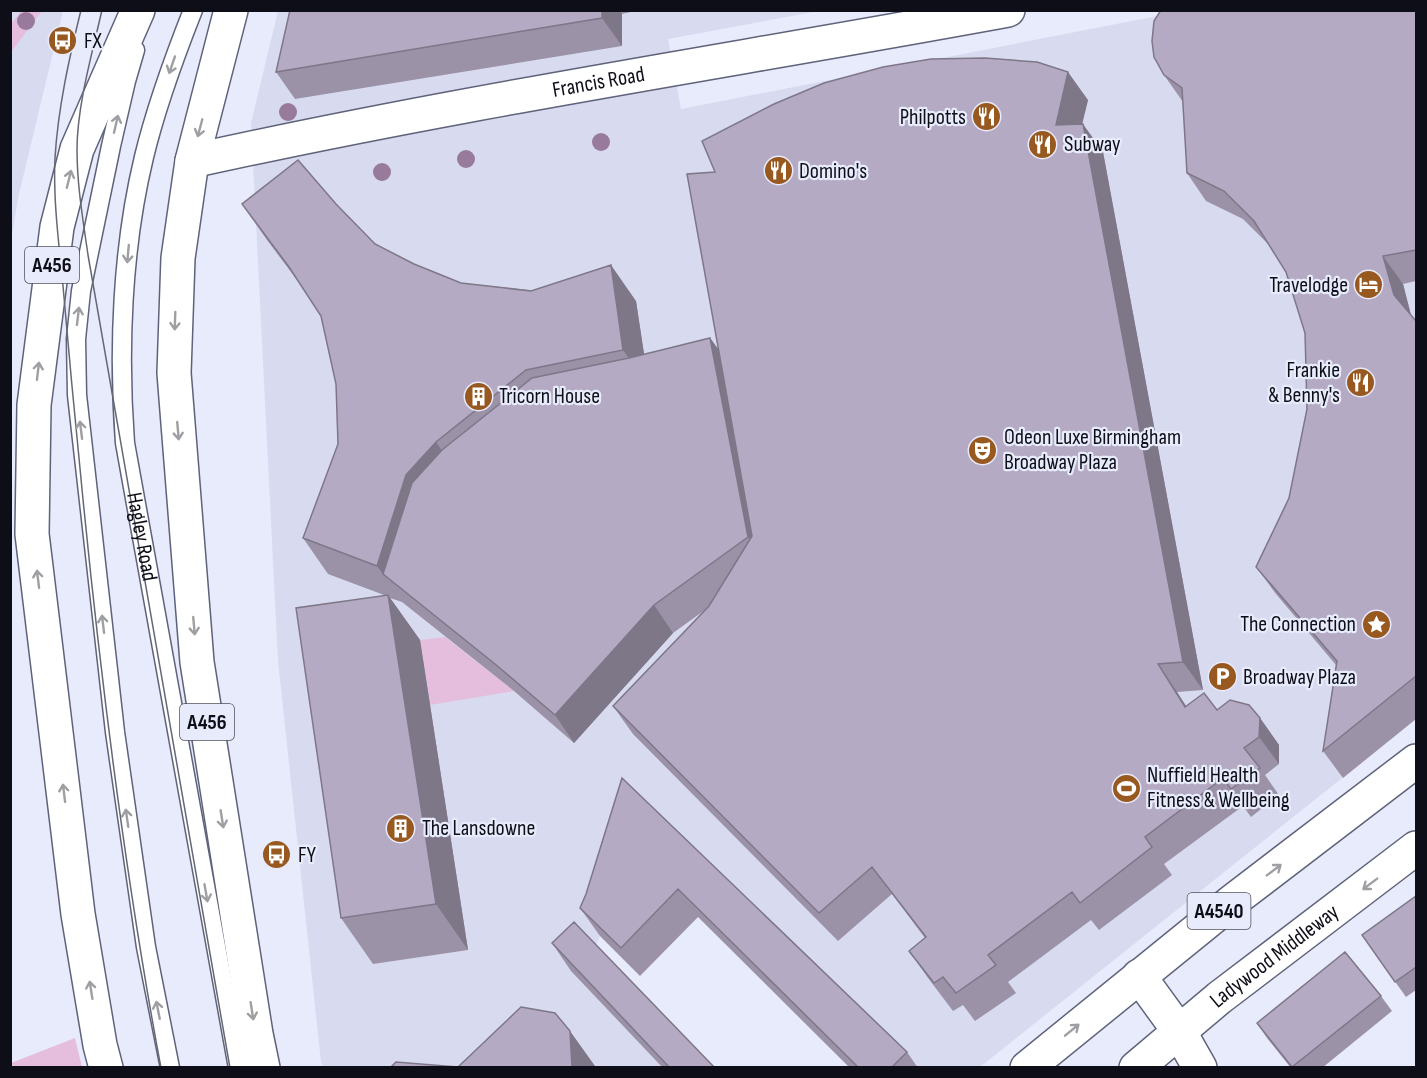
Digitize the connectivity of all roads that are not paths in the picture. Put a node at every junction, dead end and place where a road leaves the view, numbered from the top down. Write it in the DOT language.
graph roads {
  1 [pos="138,10"];
  2 [pos="147,10"];
  3 [pos="193,10"];
  4 [pos="231,10"];
  5 [pos="1008,10"];
  6 [pos="192,161"];
  7 [pos="1416,761"];
  8 [pos="1416,848"];
  9 [pos="1139,976"];
  10 [pos="1179,1030"];
  11 [pos="106,1068"];
  12 [pos="170,1068"];
  13 [pos="238,1068"];
  14 [pos="263,1068"];
  15 [pos="1027,1068"];
  16 [pos="1136,1068"];
  17 [pos="1200,1068"];
  11 -- 1 [label="main road, A456, one-way"];
  12 -- 2 [label="lane, Hagley Road, one-way"];
  3 -- 13 [label="lane, Hagley Road, one-way"];
  4 -- 6 [label="main road, A456, one-way"];
  5 -- 6 [label="main road, Francis Road"];
  6 -- 14 [label="main road, A456, one-way"];
  9 -- 7 [label="main road, A4540, one-way"];
  8 -- 10 [label="main road, Ladywood Middleway, one-way"];
  9 -- 10 [label="main road"];
  15 -- 9 [label="main road, A4540, one-way"];
  10 -- 16 [label="main road, Ladywood Middleway"];
  10 -- 17 [label="main road"];
}
